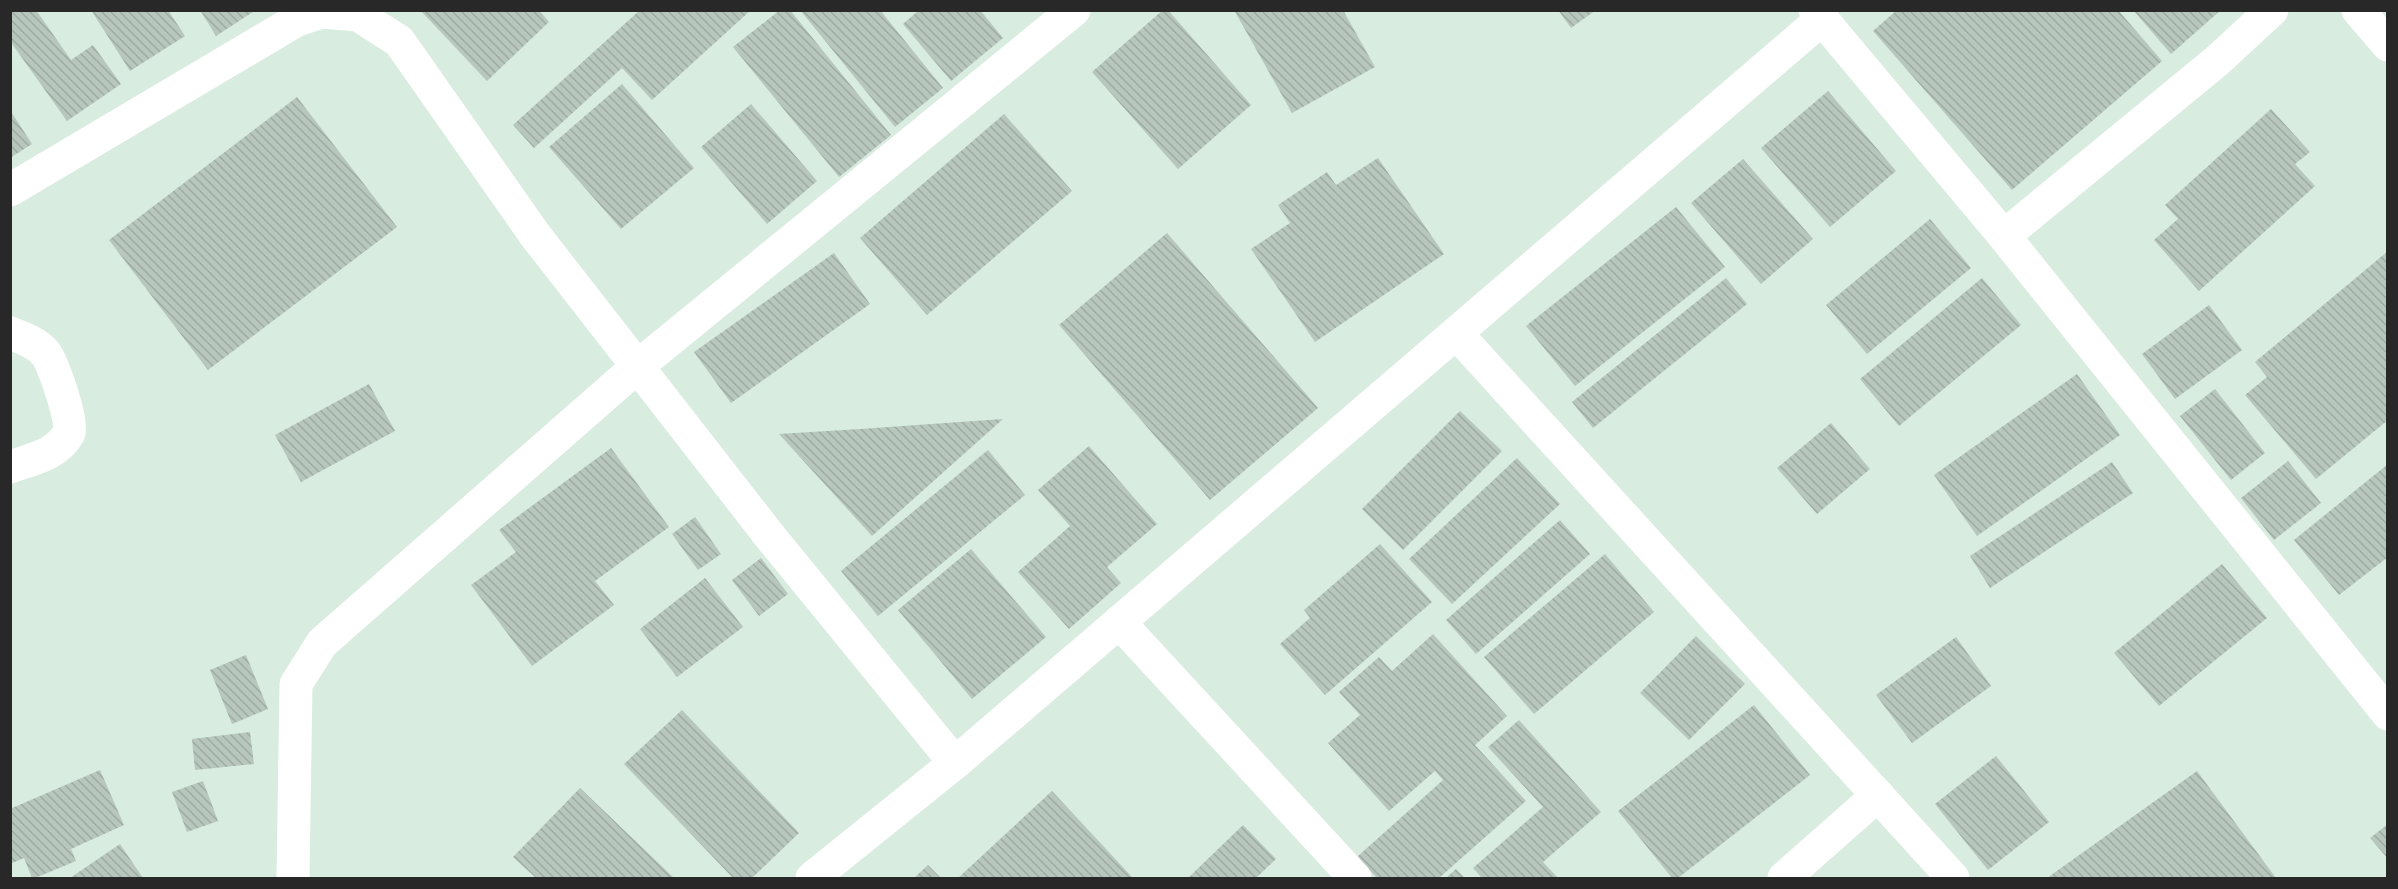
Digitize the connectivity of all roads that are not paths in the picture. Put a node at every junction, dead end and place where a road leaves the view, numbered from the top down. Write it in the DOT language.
graph roads {
  1 [pos="1074,10"];
  2 [pos="2272,10"];
  3 [pos="2358,10"];
  4 [pos="1819,15"];
  5 [pos="2388,45"];
  6 [pos="10,190"];
  7 [pos="2004,236"];
  8 [pos="10,333"];
  9 [pos="1457,334"];
  10 [pos="638,366"];
  11 [pos="10,467"];
  12 [pos="1119,622"];
  13 [pos="2388,714"];
  14 [pos="955,763"];
  15 [pos="1878,795"];
  16 [pos="293,879"];
  17 [pos="812,879"];
  18 [pos="1355,879"];
  19 [pos="1784,879"];
  20 [pos="1953,879"];
  1 -- 10 [label="street"];
  2 -- 7 [label="street"];
  3 -- 5 [label="street"];
  4 -- 7 [label="street"];
  4 -- 9 [label="street"];
  6 -- 10 [label="street"];
  7 -- 13 [label="street"];
  8 -- 11 [label="street"];
  9 -- 12 [label="street"];
  9 -- 15 [label="street"];
  10 -- 14 [label="street"];
  10 -- 16 [label="street"];
  12 -- 14 [label="street"];
  12 -- 18 [label="street"];
  14 -- 17 [label="street"];
  15 -- 19 [label="street"];
  15 -- 20 [label="street"];
}
